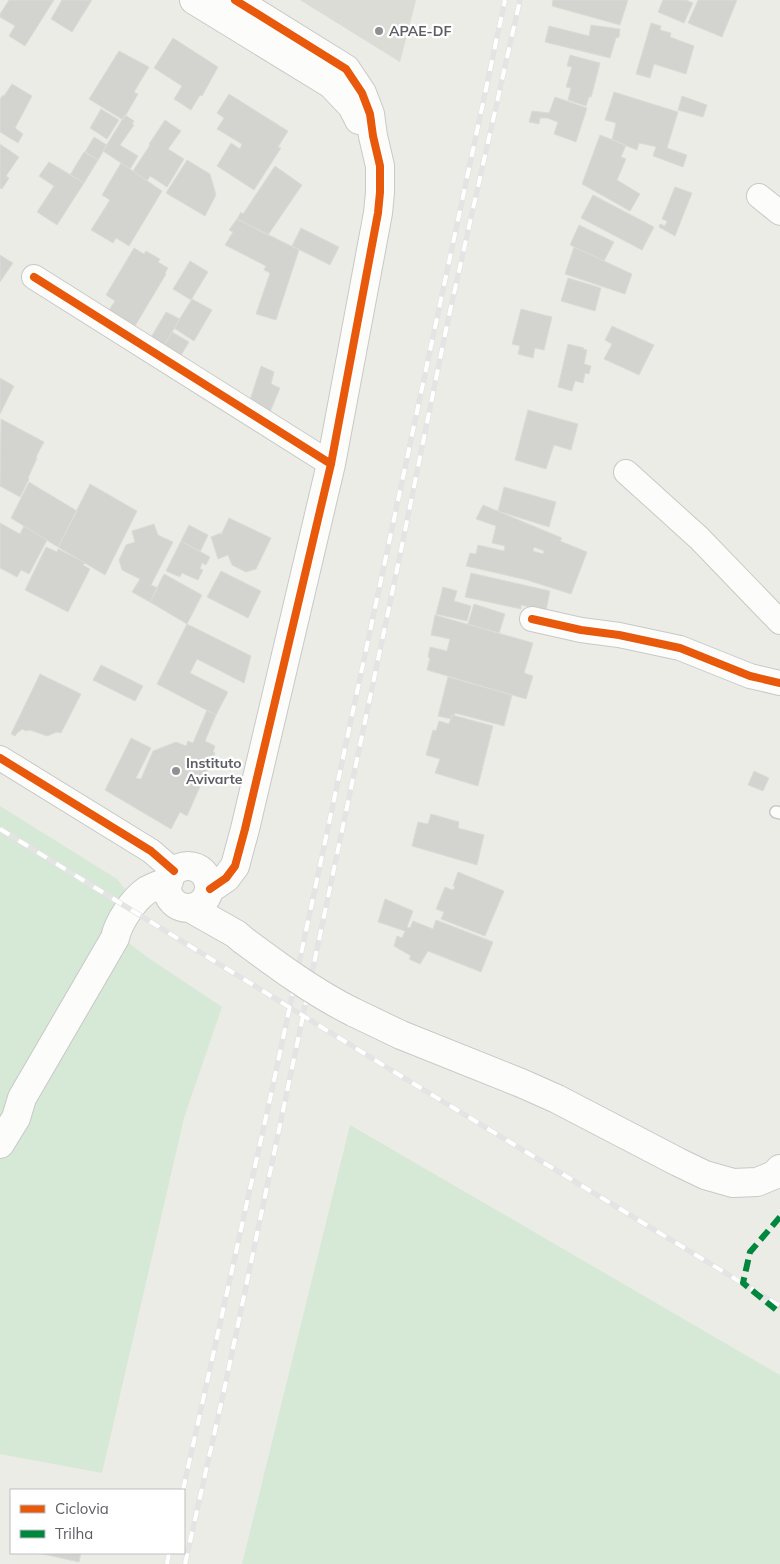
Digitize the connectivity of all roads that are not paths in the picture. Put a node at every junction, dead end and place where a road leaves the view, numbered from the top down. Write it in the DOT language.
graph roads {
  1 [pos="194,0"];
  2 [pos="235,0"];
  3 [pos="373,136"];
  4 [pos="759,196"];
  5 [pos="780,213"];
  6 [pos="34,276"];
  7 [pos="331,464"];
  8 [pos="626,472"];
  9 [pos="532,620"];
  10 [pos="780,622"];
  11 [pos="780,683"];
  12 [pos="0,758"];
  13 [pos="189,888"];
  14 [pos="11,1105"];
  15 [pos="0,1144"];
  16 [pos="780,1169"];
  1 -- 3 [label="street"];
  2 -- 3 [label="street"];
  3 -- 7 [label="street"];
  4 -- 5 [label="street"];
  6 -- 7 [label="street"];
  7 -- 13 [label="street"];
  8 -- 10 [label="street"];
  9 -- 11 [label="street"];
  12 -- 13 [label="street"];
  13 -- 14 [label="street"];
  13 -- 16 [label="street, bridge"];
  14 -- 15 [label="street"];
}
